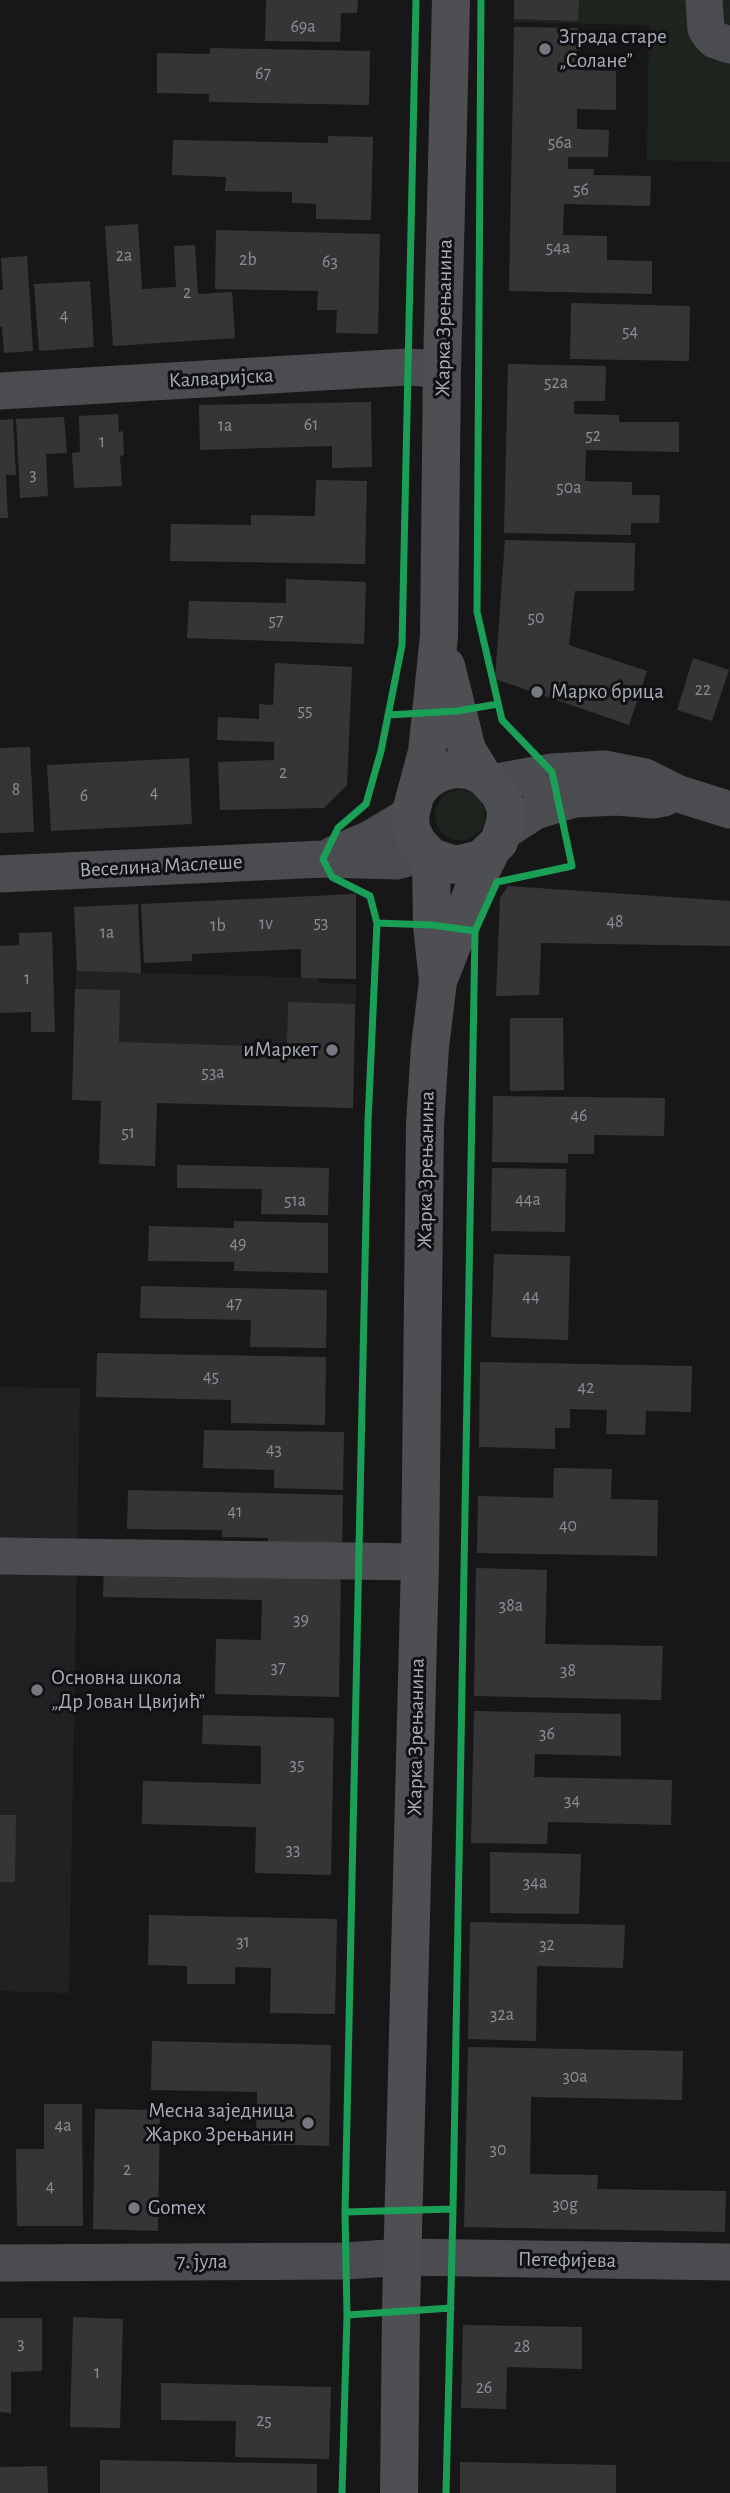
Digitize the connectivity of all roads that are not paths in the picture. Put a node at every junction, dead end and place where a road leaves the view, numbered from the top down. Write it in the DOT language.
graph roads {
  1 [pos="451,0"];
  2 [pos="704,0"];
  3 [pos="730,45"];
  4 [pos="442,369"];
  5 [pos="0,391"];
  6 [pos="439,636"];
  7 [pos="487,779"];
  8 [pos="679,794"];
  9 [pos="413,804"];
  10 [pos="730,810"];
  11 [pos="497,841"];
  12 [pos="428,855"];
  13 [pos="323,859"];
  14 [pos="0,874"];
  15 [pos="438,981"];
  16 [pos="0,1556"];
  17 [pos="420,1562"];
  18 [pos="403,2257"];
  19 [pos="730,2262"];
  20 [pos="0,2263"];
  21 [pos="399,2493"];
  1 -- 4 [label="main road, Жарка Зрењанина"];
  2 -- 3 [label="street"];
  4 -- 5 [label="street, Калваријска"];
  4 -- 6 [label="main road, Жарка Зрењанина"];
  6 -- 7 [label="main road, Жарка Зрењанина"];
  6 -- 9 [label="main road, Жарка Зрењанина"];
  7 -- 8 [label="street"];
  7 -- 9 [label="main road"];
  7 -- 11 [label="main road, Жарка Зрењанина"];
  8 -- 10 [label="street"];
  8 -- 11 [label="street"];
  9 -- 12 [label="main road, Жарка Зрењанина"];
  9 -- 13 [label="street, Веселина Маслеше"];
  11 -- 12 [label="main road"];
  11 -- 15 [label="main road, Жарка Зрењанина"];
  12 -- 13 [label="street, Веселина Маслеше"];
  12 -- 15 [label="main road, Жарка Зрењанина"];
  13 -- 14 [label="street, Веселина Маслеше"];
  15 -- 17 [label="main road, Жарка Зрењанина"];
  16 -- 17 [label="street"];
  17 -- 18 [label="main road, Жарка Зрењанина"];
  18 -- 19 [label="street, Петефијева"];
  18 -- 20 [label="street, 7. јула"];
  18 -- 21 [label="main road, Жарка Зрењанина"];
}
